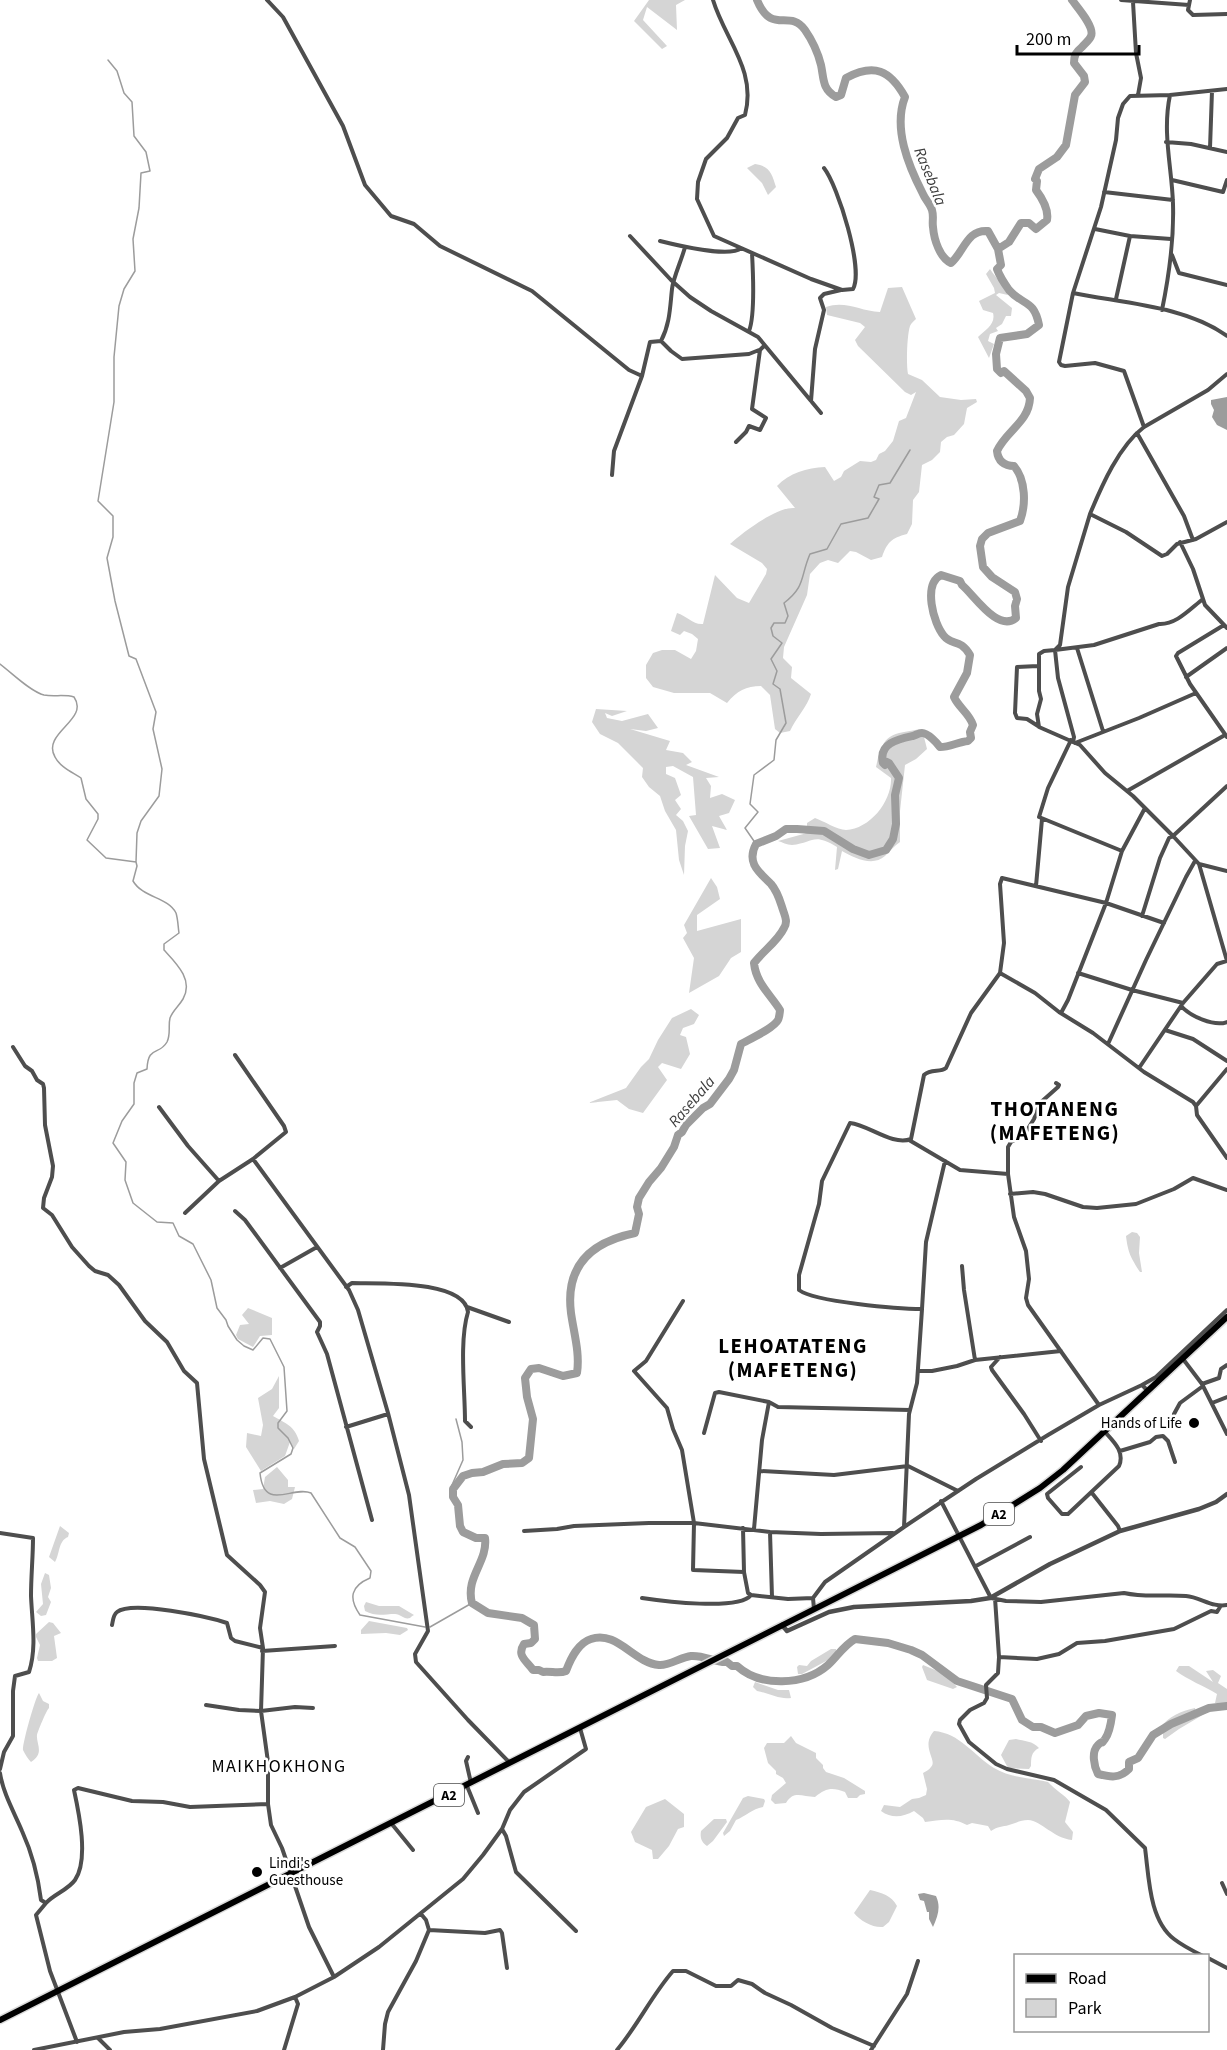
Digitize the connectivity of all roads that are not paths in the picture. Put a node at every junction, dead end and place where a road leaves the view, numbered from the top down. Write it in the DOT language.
graph roads {
  1 [pos="267,0"];
  2 [pos="713,0"];
  3 [pos="1121,0"];
  4 [pos="1133,2"];
  5 [pos="1189,3"];
  6 [pos="1227,14"];
  7 [pos="1227,89"];
  8 [pos="1212,91"];
  9 [pos="1138,95"];
  10 [pos="1170,95"];
  11 [pos="1166,142"];
  12 [pos="1210,148"];
  13 [pos="1227,152"];
  14 [pos="824,168"];
  15 [pos="1172,180"];
  16 [pos="1227,180"];
  17 [pos="1104,192"];
  18 [pos="1173,200"];
  19 [pos="1095,229"];
  20 [pos="630,236"];
  21 [pos="1130,236"];
  22 [pos="1171,239"];
  23 [pos="660,241"];
  24 [pos="685,247"];
  25 [pos="741,248"];
  26 [pos="752,253"];
  27 [pos="1170,255"];
  28 [pos="674,282"];
  29 [pos="1227,285"];
  30 [pos="842,290"];
  31 [pos="1073,293"];
  32 [pos="1116,299"];
  33 [pos="1162,309"];
  34 [pos="749,331"];
  35 [pos="1227,336"];
  36 [pos="661,341"];
  37 [pos="764,346"];
  38 [pos="760,350"];
  39 [pos="1227,374"];
  40 [pos="642,376"];
  41 [pos="811,401"];
  42 [pos="821,413"];
  43 [pos="1144,427"];
  44 [pos="1137,433"];
  45 [pos="736,442"];
  46 [pos="612,475"];
  47 [pos="1090,513"];
  48 [pos="1227,522"];
  49 [pos="1193,540"];
  50 [pos="1180,542"];
  51 [pos="1203,599"];
  52 [pos="1226,627"];
  53 [pos="1077,648"];
  54 [pos="1227,648"];
  55 [pos="1055,650"];
  56 [pos="1038,666"];
  57 [pos="1186,676"];
  58 [pos="1196,693"];
  59 [pos="1039,727"];
  60 [pos="1103,731"];
  61 [pos="1226,736"];
  62 [pos="1073,742"];
  63 [pos="1227,786"];
  64 [pos="1127,791"];
  65 [pos="1145,808"];
  66 [pos="1042,818"];
  67 [pos="1173,836"];
  68 [pos="1122,851"];
  69 [pos="1197,863"];
  70 [pos="1227,871"];
  71 [pos="1035,886"];
  72 [pos="1106,903"];
  73 [pos="1142,916"];
  74 [pos="1164,923"];
  75 [pos="1000,973"];
  76 [pos="1078,973"];
  77 [pos="1132,990"];
  78 [pos="1182,1004"];
  79 [pos="1062,1013"];
  80 [pos="1227,1022"];
  81 [pos="1165,1030"];
  82 [pos="1108,1044"];
  83 [pos="13,1047"];
  84 [pos="235,1055"];
  85 [pos="1227,1061"];
  86 [pos="1139,1068"];
  87 [pos="1227,1069"];
  88 [pos="1056,1083"];
  89 [pos="1196,1106"];
  90 [pos="159,1107"];
  91 [pos="909,1140"];
  92 [pos="1227,1158"];
  93 [pos="253,1159"];
  94 [pos="945,1161"];
  95 [pos="1008,1174"];
  96 [pos="219,1181"];
  97 [pos="1227,1190"];
  98 [pos="1010,1194"];
  99 [pos="235,1211"];
  100 [pos="185,1213"];
  101 [pos="317,1247"];
  102 [pos="962,1266"];
  103 [pos="280,1268"];
  104 [pos="346,1287"];
  105 [pos="683,1301"];
  106 [pos="467,1307"];
  107 [pos="922,1309"];
  108 [pos="1227,1310"];
  109 [pos="1227,1317"];
  110 [pos="508,1322"];
  111 [pos="1062,1351"];
  112 [pos="1000,1357"];
  113 [pos="975,1359"];
  114 [pos="1183,1359"];
  115 [pos="1227,1365"];
  116 [pos="918,1371"];
  117 [pos="1142,1385"];
  118 [pos="1202,1385"];
  119 [pos="1149,1392"];
  120 [pos="1227,1397"];
  121 [pos="769,1402"];
  122 [pos="1212,1403"];
  123 [pos="1100,1406"];
  124 [pos="910,1410"];
  125 [pos="388,1414"];
  126 [pos="1174,1414"];
  127 [pos="346,1427"];
  128 [pos="471,1427"];
  129 [pos="1105,1432"];
  130 [pos="704,1433"];
  131 [pos="1227,1434"];
  132 [pos="1041,1441"];
  133 [pos="1120,1451"];
  134 [pos="1175,1462"];
  135 [pos="908,1466"];
  136 [pos="1081,1467"];
  137 [pos="760,1471"];
  138 [pos="958,1491"];
  139 [pos="1092,1493"];
  140 [pos="1227,1494"];
  141 [pos="941,1502"];
  142 [pos="372,1520"];
  143 [pos="694,1523"];
  144 [pos="904,1527"];
  145 [pos="743,1528"];
  146 [pos="754,1529"];
  147 [pos="524,1531"];
  148 [pos="770,1532"];
  149 [pos="1120,1532"];
  150 [pos="0,1533"];
  151 [pos="894,1533"];
  152 [pos="960,1535"];
  153 [pos="1030,1537"];
  154 [pos="976,1566"];
  155 [pos="744,1572"];
  156 [pos="751,1595"];
  157 [pos="772,1597"];
  158 [pos="642,1598"];
  159 [pos="813,1598"];
  160 [pos="993,1598"];
  161 [pos="1227,1605"];
  162 [pos="1220,1607"];
  163 [pos="814,1609"];
  164 [pos="112,1625"];
  165 [pos="782,1625"];
  166 [pos="335,1646"];
  167 [pos="262,1650"];
  168 [pos="999,1657"];
  169 [pos="206,1705"];
  170 [pos="313,1708"];
  171 [pos="261,1711"];
  172 [pos="580,1728"];
  173 [pos="468,1757"];
  174 [pos="511,1763"];
  175 [pos="0,1774"];
  176 [pos="469,1785"];
  177 [pos="268,1804"];
  178 [pos="478,1813"];
  179 [pos="391,1823"];
  180 [pos="501,1829"];
  181 [pos="413,1850"];
  182 [pos="291,1875"];
  183 [pos="1222,1883"];
  184 [pos="1227,1894"];
  185 [pos="46,1903"];
  186 [pos="421,1914"];
  187 [pos="429,1930"];
  188 [pos="576,1931"];
  189 [pos="1200,1954"];
  190 [pos="1209,1959"];
  191 [pos="918,1961"];
  192 [pos="507,1968"];
  193 [pos="1227,1968"];
  194 [pos="334,1977"];
  195 [pos="58,1990"];
  196 [pos="295,1997"];
  197 [pos="0,2020"];
  198 [pos="97,2038"];
  199 [pos="77,2042"];
  200 [pos="872,2048"];
  201 [pos="34,2050"];
  202 [pos="110,2050"];
  203 [pos="284,2050"];
  204 [pos="383,2050"];
  205 [pos="617,2050"];
  1 -- 40 [label="street"];
  2 -- 25 [label="street"];
  3 -- 4 [label="street"];
  4 -- 5 [label="street"];
  4 -- 9 [label="street"];
  5 -- 6 [label="street"];
  7 -- 8 [label="street"];
  8 -- 10 [label="street"];
  8 -- 12 [label="street"];
  9 -- 10 [label="street"];
  9 -- 17 [label="street"];
  10 -- 11 [label="street"];
  11 -- 12 [label="street"];
  11 -- 15 [label="street"];
  12 -- 13 [label="street"];
  14 -- 30 [label="street"];
  15 -- 16 [label="street"];
  15 -- 18 [label="street"];
  17 -- 18 [label="street"];
  17 -- 19 [label="street"];
  18 -- 22 [label="street"];
  19 -- 21 [label="street"];
  19 -- 31 [label="street"];
  20 -- 28 [label="street"];
  21 -- 22 [label="street"];
  21 -- 32 [label="street"];
  22 -- 27 [label="street"];
  23 -- 24 [label="street"];
  24 -- 25 [label="street"];
  24 -- 28 [label="street"];
  25 -- 26 [label="street"];
  26 -- 30 [label="street"];
  26 -- 34 [label="street"];
  27 -- 29 [label="street"];
  27 -- 33 [label="street"];
  28 -- 34 [label="street"];
  28 -- 36 [label="street"];
  30 -- 41 [label="street"];
  31 -- 32 [label="street"];
  31 -- 43 [label="street"];
  32 -- 33 [label="street"];
  33 -- 35 [label="street"];
  34 -- 37 [label="street"];
  36 -- 38 [label="street"];
  36 -- 40 [label="street"];
  37 -- 38 [label="street"];
  37 -- 41 [label="street"];
  38 -- 45 [label="street"];
  39 -- 43 [label="street"];
  40 -- 46 [label="street"];
  41 -- 42 [label="street"];
  43 -- 44 [label="street"];
  44 -- 47 [label="street"];
  44 -- 49 [label="street"];
  47 -- 50 [label="street"];
  47 -- 55 [label="street"];
  48 -- 49 [label="street"];
  49 -- 50 [label="street"];
  50 -- 51 [label="street"];
  51 -- 52 [label="street"];
  51 -- 53 [label="street"];
  52 -- 57 [label="street"];
  53 -- 55 [label="street"];
  53 -- 60 [label="street"];
  54 -- 57 [label="street"];
  55 -- 56 [label="street"];
  55 -- 62 [label="street"];
  56 -- 59 [label="street"];
  56 -- 59 [label="street"];
  57 -- 58 [label="street"];
  58 -- 60 [label="street"];
  58 -- 61 [label="street"];
  59 -- 62 [label="street"];
  60 -- 62 [label="street"];
  61 -- 64 [label="street"];
  62 -- 64 [label="street"];
  62 -- 66 [label="street"];
  63 -- 67 [label="street"];
  64 -- 65 [label="street"];
  65 -- 67 [label="street"];
  65 -- 68 [label="street"];
  66 -- 68 [label="street"];
  66 -- 71 [label="street"];
  67 -- 69 [label="street"];
  67 -- 73 [label="street"];
  68 -- 72 [label="street"];
  69 -- 70 [label="street"];
  69 -- 74 [label="street"];
  69 -- 78 [label="street"];
  71 -- 72 [label="street"];
  71 -- 75 [label="street"];
  72 -- 73 [label="street"];
  72 -- 76 [label="street"];
  73 -- 74 [label="street"];
  74 -- 77 [label="street"];
  75 -- 79 [label="street"];
  75 -- 91 [label="street"];
  76 -- 77 [label="street"];
  76 -- 79 [label="street"];
  77 -- 78 [label="street"];
  77 -- 82 [label="street"];
  78 -- 80 [label="street"];
  78 -- 81 [label="street"];
  79 -- 82 [label="street"];
  81 -- 85 [label="street"];
  81 -- 86 [label="street"];
  82 -- 86 [label="street"];
  83 -- 167 [label="street"];
  84 -- 93 [label="street"];
  86 -- 89 [label="street"];
  87 -- 89 [label="street"];
  88 -- 95 [label="street"];
  89 -- 92 [label="street"];
  90 -- 96 [label="street"];
  91 -- 94 [label="street"];
  91 -- 107 [label="street"];
  93 -- 96 [label="street"];
  93 -- 101 [label="street"];
  94 -- 95 [label="street"];
  94 -- 107 [label="street"];
  95 -- 98 [label="street"];
  96 -- 100 [label="street"];
  97 -- 98 [label="street"];
  98 -- 111 [label="street"];
  99 -- 103 [label="street"];
  101 -- 103 [label="street"];
  101 -- 104 [label="street"];
  102 -- 113 [label="street"];
  103 -- 127 [label="street"];
  104 -- 106 [label="street"];
  104 -- 125 [label="street"];
  105 -- 143 [label="street"];
  106 -- 110 [label="street"];
  106 -- 128 [label="street"];
  107 -- 116 [label="street"];
  108 -- 117 [label="street"];
  109 -- 114 [label="main road, A2"];
  111 -- 112 [label="street"];
  111 -- 123 [label="street"];
  112 -- 113 [label="street"];
  112 -- 132 [label="street"];
  113 -- 116 [label="street"];
  114 -- 118 [label="street"];
  114 -- 119 [label="main road, A2"];
  115 -- 118 [label="street"];
  116 -- 124 [label="street"];
  117 -- 119 [label="street"];
  117 -- 123 [label="street"];
  118 -- 122 [label="street"];
  118 -- 126 [label="street"];
  119 -- 129 [label="main road, A2"];
  120 -- 122 [label="street"];
  121 -- 124 [label="street"];
  121 -- 130 [label="street"];
  121 -- 137 [label="street"];
  122 -- 131 [label="street"];
  123 -- 132 [label="street"];
  124 -- 135 [label="street"];
  125 -- 127 [label="street"];
  125 -- 174 [label="street"];
  127 -- 142 [label="street"];
  129 -- 133 [label="street"];
  129 -- 152 [label="main road, A2"];
  132 -- 138 [label="street"];
  133 -- 134 [label="street"];
  133 -- 139 [label="street"];
  135 -- 137 [label="street"];
  135 -- 138 [label="street"];
  135 -- 144 [label="street"];
  136 -- 139 [label="street"];
  137 -- 146 [label="street"];
  138 -- 141 [label="street"];
  139 -- 149 [label="street"];
  140 -- 149 [label="street"];
  141 -- 144 [label="street"];
  141 -- 152 [label="street"];
  143 -- 145 [label="street"];
  143 -- 147 [label="street"];
  143 -- 155 [label="street"];
  144 -- 151 [label="street"];
  145 -- 146 [label="street"];
  145 -- 155 [label="street"];
  146 -- 148 [label="street"];
  148 -- 151 [label="street"];
  148 -- 157 [label="street"];
  149 -- 160 [label="street"];
  150 -- 175 [label="street"];
  151 -- 159 [label="street"];
  152 -- 154 [label="street"];
  152 -- 163 [label="main road, A2"];
  153 -- 154 [label="street"];
  154 -- 160 [label="street"];
  155 -- 156 [label="street"];
  156 -- 157 [label="street"];
  156 -- 158 [label="street"];
  157 -- 159 [label="street"];
  159 -- 163 [label="street"];
  160 -- 162 [label="street"];
  160 -- 165 [label="street"];
  160 -- 168 [label="street"];
  161 -- 162 [label="street"];
  162 -- 168 [label="street"];
  163 -- 165 [label="main road, A2"];
  164 -- 167 [label="street"];
  165 -- 172 [label="main road, A2"];
  166 -- 167 [label="street"];
  167 -- 171 [label="street"];
  168 -- 189 [label="street"];
  169 -- 171 [label="street"];
  170 -- 171 [label="street"];
  171 -- 177 [label="street"];
  172 -- 174 [label="main road, A2"];
  172 -- 180 [label="street"];
  173 -- 176 [label="street"];
  174 -- 176 [label="main road, A2"];
  175 -- 185 [label="street"];
  176 -- 178 [label="street"];
  176 -- 179 [label="main road, A2"];
  177 -- 182 [label="street"];
  177 -- 185 [label="street"];
  179 -- 181 [label="street"];
  179 -- 182 [label="main road, A2"];
  180 -- 186 [label="street"];
  180 -- 188 [label="street"];
  182 -- 194 [label="street"];
  182 -- 195 [label="main road, A2"];
  183 -- 184 [label="street"];
  185 -- 195 [label="street"];
  186 -- 187 [label="street"];
  186 -- 194 [label="street"];
  187 -- 192 [label="street"];
  187 -- 204 [label="street"];
  190 -- 193 [label="street"];
  191 -- 200 [label="street"];
  194 -- 196 [label="street"];
  195 -- 197 [label="main road, A2"];
  195 -- 199 [label="street"];
  196 -- 198 [label="street"];
  196 -- 203 [label="street"];
  198 -- 199 [label="street"];
  198 -- 202 [label="street"];
  199 -- 201 [label="street"];
  200 -- 205 [label="street"];
}
